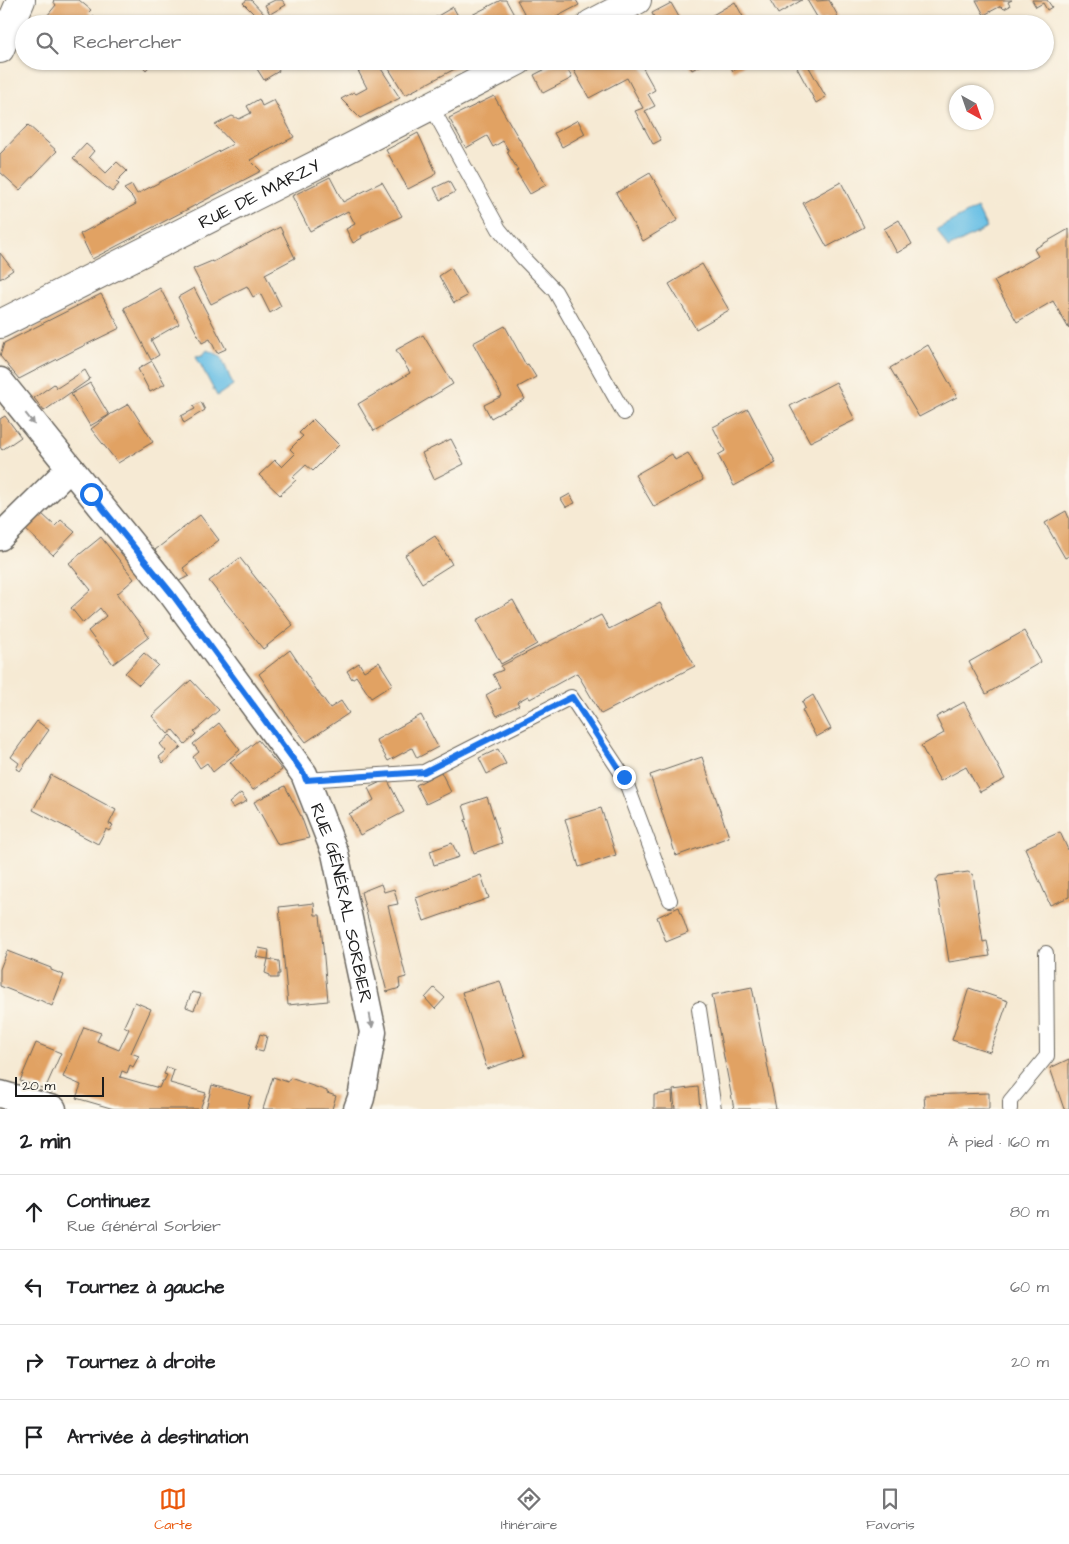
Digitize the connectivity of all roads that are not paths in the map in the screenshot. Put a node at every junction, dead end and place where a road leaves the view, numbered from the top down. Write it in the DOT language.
graph roads {
  1 [pos="21,0"];
  2 [pos="637,0"];
  3 [pos="608,15"];
  4 [pos="0,49"];
  5 [pos="501,70"];
  6 [pos="431,106"];
  7 [pos="0,324"];
  8 [pos="0,381"];
  9 [pos="624,413"];
  10 [pos="70,468"];
  11 [pos="0,537"];
  12 [pos="306,780"];
  13 [pos="670,900"];
  14 [pos="1046,953"];
  15 [pos="699,1009"];
  16 [pos="0,1094"];
  17 [pos="53,1109"];
  18 [pos="357,1109"];
  19 [pos="714,1109"];
  20 [pos="1010,1109"];
  1 -- 4 [label="main road"];
  2 -- 3 [label="main road"];
  5 -- 6 [label="main road, RUE DE MARZY"];
  6 -- 7 [label="main road, RUE DE MARZY"];
  6 -- 9 [label="lane"];
  8 -- 10 [label="street, RUE GÉNÉRAL SORBIER, one-way"];
  10 -- 11 [label="street"];
  10 -- 12 [label="street, RUE GÉNÉRAL SORBIER"];
  12 -- 13 [label="lane"];
  12 -- 18 [label="street, RUE GÉNÉRAL SORBIER, one-way"];
  14 -- 20 [label="lane"];
  15 -- 19 [label="lane"];
  16 -- 17 [label="street"];
}
